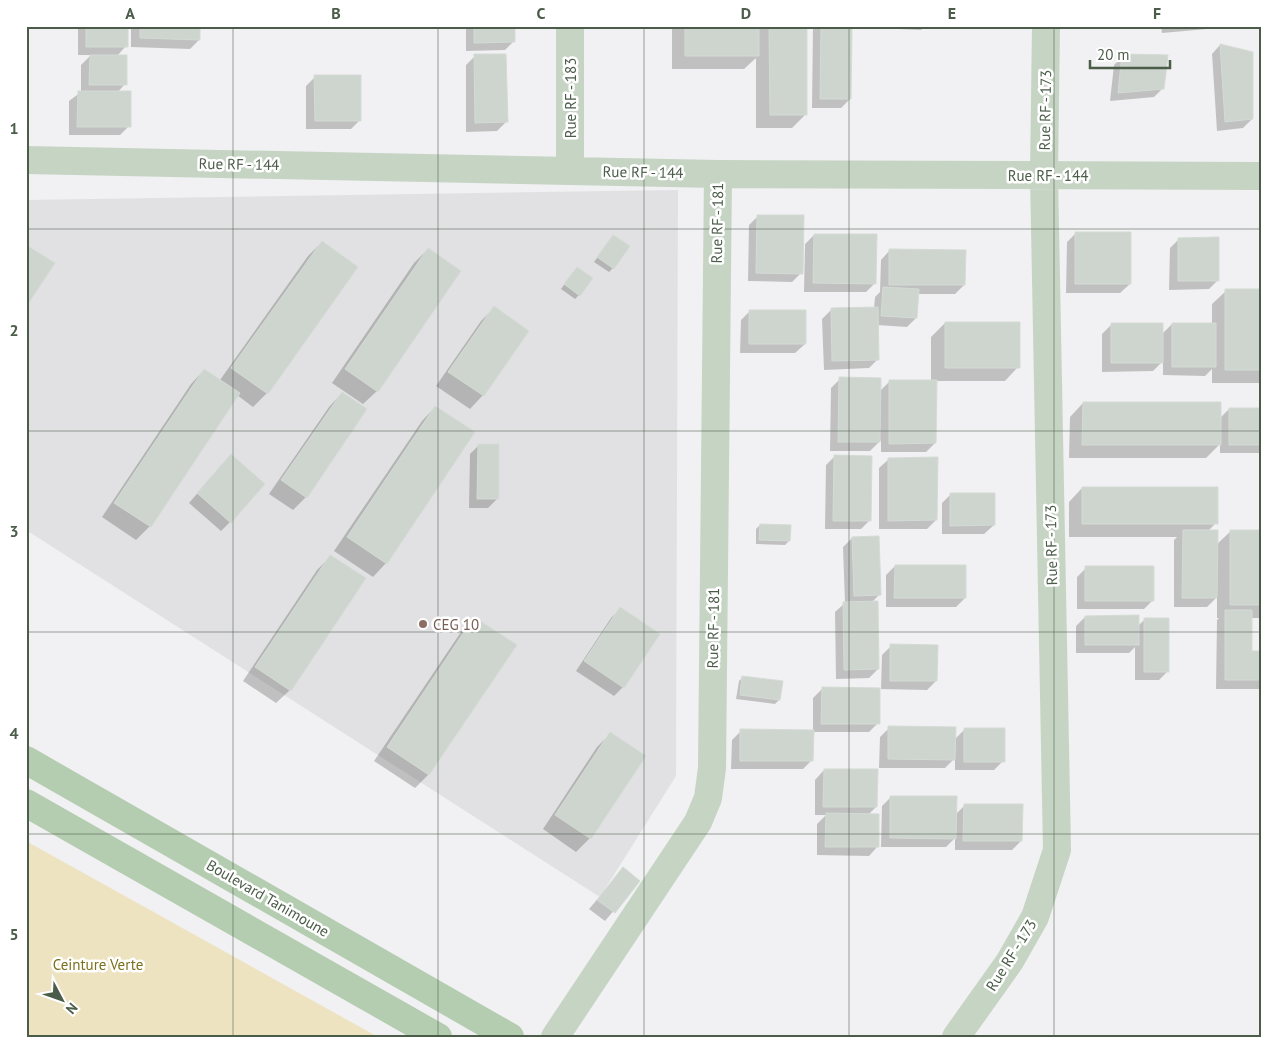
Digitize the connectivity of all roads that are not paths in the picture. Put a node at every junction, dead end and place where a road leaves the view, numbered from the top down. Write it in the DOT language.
graph roads {
  1 [pos="570,26"];
  2 [pos="1046,26"];
  3 [pos="26,160"];
  4 [pos="570,171"];
  5 [pos="718,174"];
  6 [pos="1044,175"];
  7 [pos="1261,176"];
  8 [pos="26,760"];
  9 [pos="26,803"];
  10 [pos="438,1037"];
  11 [pos="510,1037"];
  12 [pos="555,1037"];
  13 [pos="956,1037"];
  1 -- 4 [label="street, Rue RF - 183"];
  2 -- 6 [label="street, Rue RF - 173"];
  3 -- 4 [label="street, Rue RF - 144"];
  4 -- 5 [label="street, Rue RF - 144"];
  5 -- 6 [label="street, Rue RF - 144"];
  5 -- 12 [label="street, Rue RF - 181"];
  6 -- 7 [label="street, Rue RF - 144"];
  6 -- 13 [label="street, Rue RF - 173"];
  8 -- 11 [label="main road, Boulevard Tanimoune"];
  9 -- 10 [label="main road"];
}
